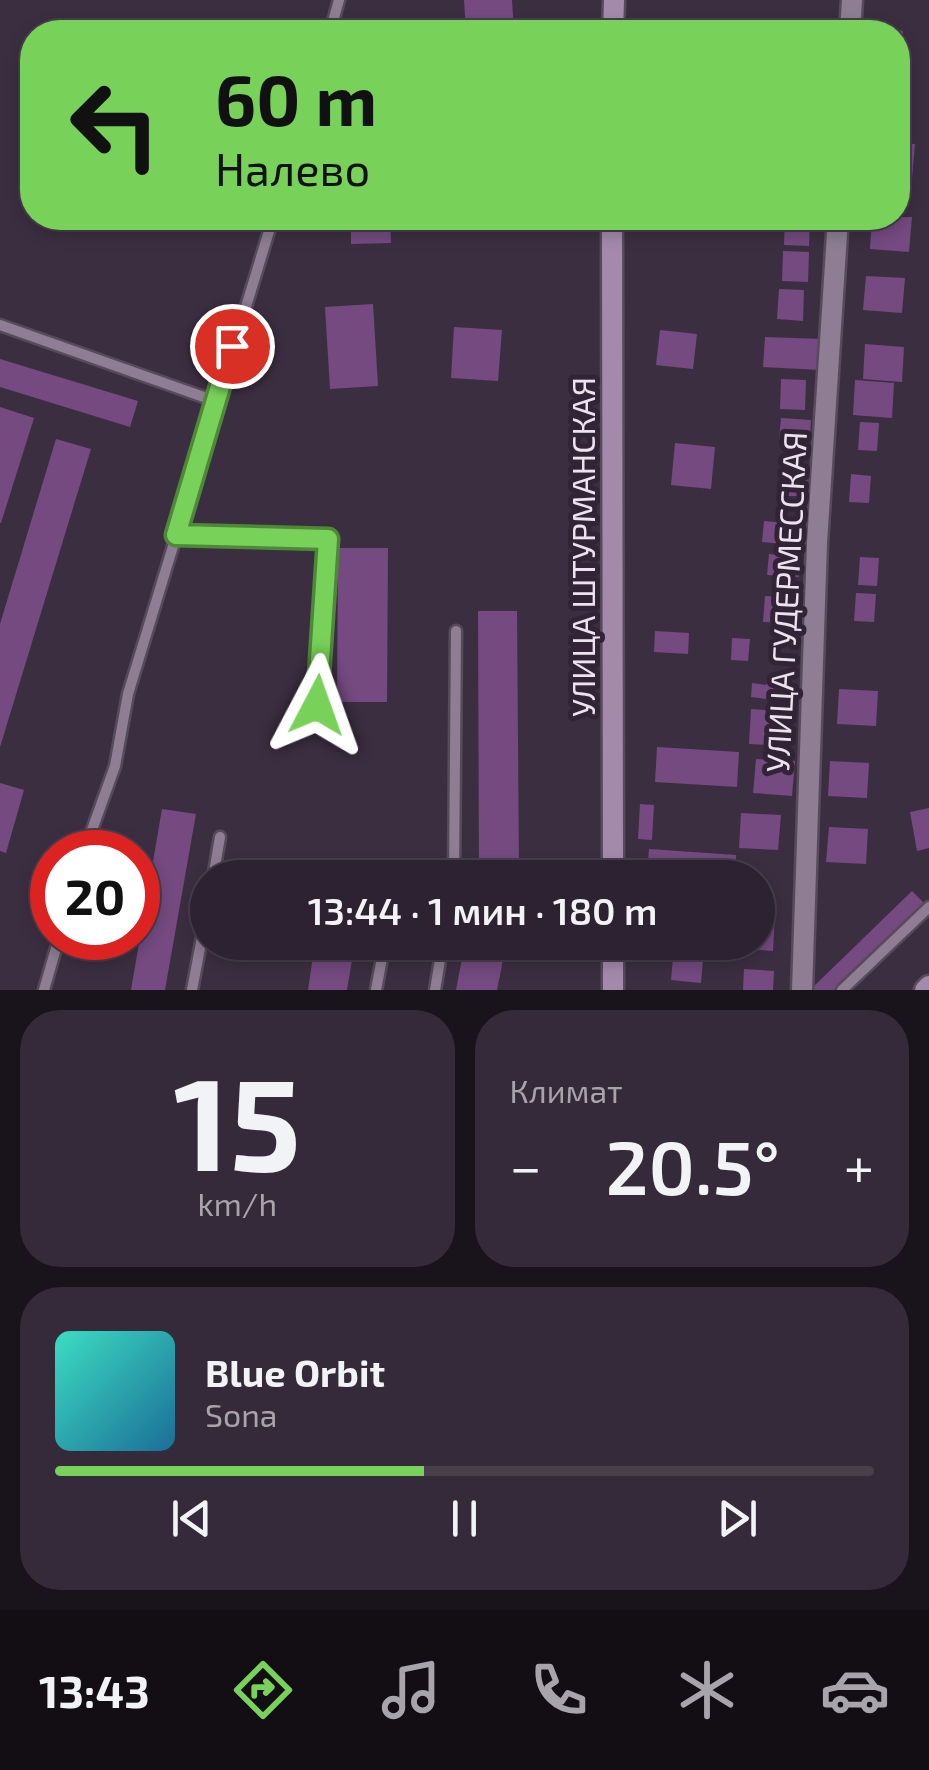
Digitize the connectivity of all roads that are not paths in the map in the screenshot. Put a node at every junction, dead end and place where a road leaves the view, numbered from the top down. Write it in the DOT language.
graph roads {
  1 [pos="269,230"];
  2 [pos="612,230"];
  3 [pos="837,230"];
  4 [pos="0,324"];
  5 [pos="215,401"];
  6 [pos="176,535"];
  7 [pos="456,631"];
  8 [pos="317,705"];
  9 [pos="92,830"];
  10 [pos="220,837"];
  11 [pos="216,860"];
  12 [pos="454,860"];
  13 [pos="613,860"];
  14 [pos="929,908"];
  15 [pos="53,960"];
  16 [pos="198,960"];
  17 [pos="382,960"];
  18 [pos="440,960"];
  19 [pos="613,960"];
  20 [pos="44,990"];
  21 [pos="192,990"];
  22 [pos="376,990"];
  23 [pos="435,990"];
  24 [pos="613,990"];
  25 [pos="802,990"];
  26 [pos="842,990"];
  1 -- 5 [label="lane"];
  2 -- 13 [label="main road, УЛИЦА ШТУРМАНСКАЯ"];
  3 -- 25 [label="street, УЛИЦА ГУДЕРМЕССКАЯ"];
  4 -- 5 [label="lane"];
  5 -- 6 [label="lane"];
  6 -- 8 [label="lane"];
  6 -- 9 [label="lane"];
  7 -- 12 [label="lane"];
  10 -- 11 [label="lane"];
  14 -- 26 [label="lane"];
  15 -- 20 [label="lane"];
  16 -- 21 [label="lane"];
  17 -- 22 [label="lane"];
  18 -- 23 [label="lane"];
  19 -- 24 [label="main road"];
}
